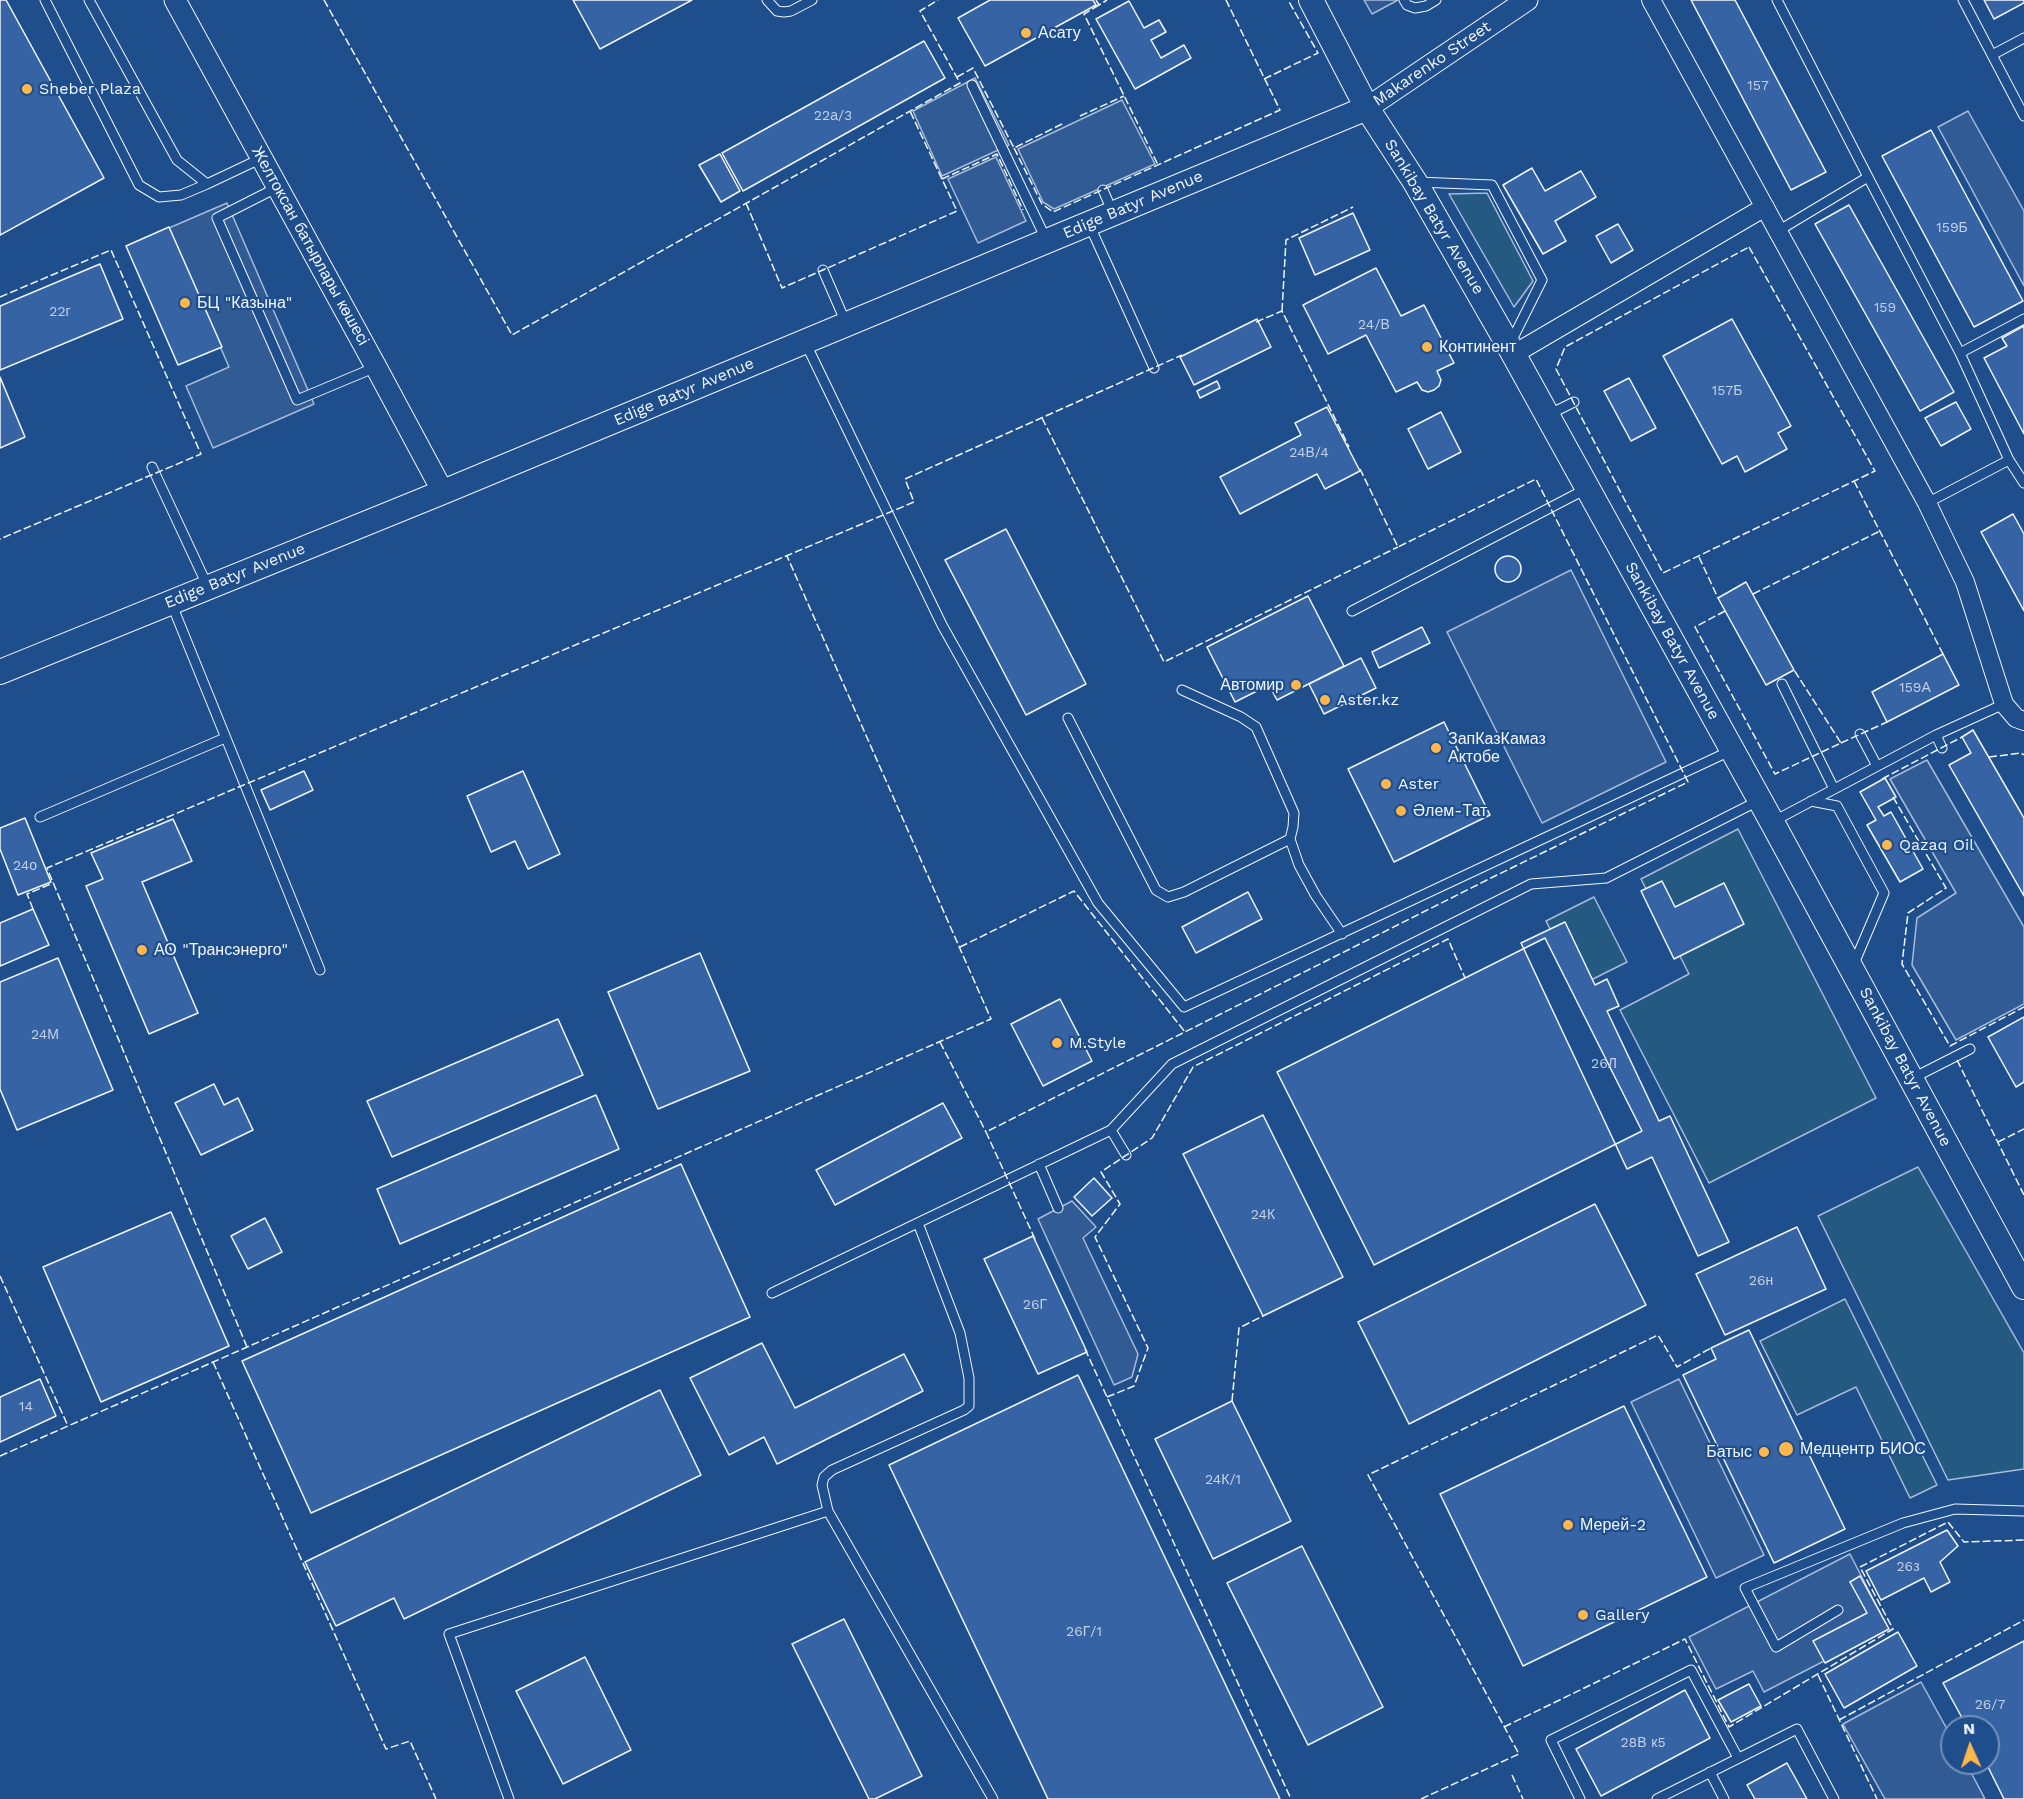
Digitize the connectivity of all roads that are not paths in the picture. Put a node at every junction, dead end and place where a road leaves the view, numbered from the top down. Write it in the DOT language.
graph roads {
  1 [pos="45,0"];
  2 [pos="89,0"];
  3 [pos="175,0"];
  4 [pos="767,0"];
  5 [pos="812,0"];
  6 [pos="1311,0"];
  7 [pos="1404,0"];
  8 [pos="1436,0"];
  9 [pos="1527,0"];
  10 [pos="1651,0"];
  11 [pos="1777,0"];
  12 [pos="1963,0"];
  13 [pos="2024,38"];
  14 [pos="1992,55"];
  15 [pos="972,85"];
  16 [pos="1367,108"];
  17 [pos="2024,116"];
  18 [pos="262,158"];
  19 [pos="1868,177"];
  20 [pos="1415,182"];
  21 [pos="207,184"];
  22 [pos="278,187"];
  23 [pos="1103,190"];
  24 [pos="1765,207"];
  25 [pos="1113,214"];
  26 [pos="1089,224"];
  27 [pos="1778,231"];
  28 [pos="1047,241"];
  29 [pos="823,270"];
  30 [pos="2024,320"];
  31 [pos="847,324"];
  32 [pos="805,341"];
  33 [pos="1512,350"];
  34 [pos="1960,353"];
  35 [pos="376,366"];
  36 [pos="1154,368"];
  37 [pos="1574,402"];
  38 [pos="1548,415"];
  39 [pos="2009,460"];
  40 [pos="152,467"];
  41 [pos="2024,483"];
  42 [pos="1588,488"];
  43 [pos="443,492"];
  44 [pos="1927,503"];
  45 [pos="208,587"];
  46 [pos="171,602"];
  47 [pos="1352,611"];
  48 [pos="0,672"];
  49 [pos="1782,684"];
  50 [pos="1182,690"];
  51 [pos="2004,704"];
  52 [pos="1068,718"];
  53 [pos="2024,721"];
  54 [pos="1860,734"];
  55 [pos="1936,735"];
  56 [pos="225,738"];
  57 [pos="1942,747"];
  58 [pos="1732,750"];
  59 [pos="1877,766"];
  60 [pos="1834,789"];
  61 [pos="1760,800"];
  62 [pos="1811,801"];
  63 [pos="40,817"];
  64 [pos="1772,822"];
  65 [pos="1290,839"];
  66 [pos="1342,934"];
  67 [pos="1852,969"];
  68 [pos="320,970"];
  69 [pos="1970,1049"];
  70 [pos="1911,1079"];
  71 [pos="1111,1130"];
  72 [pos="1126,1155"];
  73 [pos="1040,1164"];
  74 [pos="1058,1208"];
  75 [pos="918,1223"];
  76 [pos="2024,1287"];
  77 [pos="772,1293"];
  78 [pos="828,1511"];
  79 [pos="2024,1511"];
  80 [pos="1838,1610"];
  81 [pos="1738,1758"];
  82 [pos="1710,1772"];
  83 [pos="509,1799"];
  84 [pos="993,1799"];
  85 [pos="1580,1799"];
  86 [pos="1657,1799"];
  87 [pos="1724,1799"];
  88 [pos="1834,1799"];
  1 -- 21 [label="lane"];
  2 -- 21 [label="lane"];
  3 -- 18 [label="street, Желтоксан батырлары көшесі"];
  4 -- 5 [label="lane"];
  6 -- 16 [label="main road, Sankibay Batyr Avenue"];
  7 -- 8 [label="lane"];
  9 -- 16 [label="street, Makarenko Street"];
  10 -- 24 [label="street"];
  11 -- 19 [label="lane"];
  12 -- 14 [label="lane"];
  13 -- 14 [label="lane"];
  14 -- 17 [label="lane"];
  15 -- 28 [label="lane"];
  16 -- 20 [label="main road, Sankibay Batyr Avenue"];
  16 -- 25 [label="main road, Edige Batyr Avenue"];
  18 -- 21 [label="lane"];
  18 -- 22 [label="street, Желтоксан батырлары көшесі"];
  19 -- 27 [label="lane"];
  19 -- 34 [label="lane"];
  20 -- 33 [label="main road, Sankibay Batyr Avenue"];
  20 -- 33 [label="lane"];
  22 -- 35 [label="street, Желтоксан батырлары көшесі"];
  22 -- 35 [label="lane"];
  23 -- 25 [label="lane"];
  24 -- 27 [label="street"];
  24 -- 33 [label="street"];
  25 -- 26 [label="main road, Edige Batyr Avenue"];
  26 -- 28 [label="main road, Edige Batyr Avenue"];
  26 -- 36 [label="lane"];
  27 -- 44 [label="street"];
  28 -- 31 [label="main road, Edige Batyr Avenue"];
  29 -- 31 [label="lane"];
  30 -- 34 [label="lane"];
  31 -- 32 [label="main road, Edige Batyr Avenue"];
  32 -- 43 [label="main road, Edige Batyr Avenue"];
  32 -- 66 [label="lane"];
  33 -- 38 [label="main road, Sankibay Batyr Avenue"];
  34 -- 39 [label="lane"];
  35 -- 43 [label="street, Желтоксан батырлары көшесі"];
  37 -- 38 [label="lane"];
  38 -- 42 [label="main road, Sankibay Batyr Avenue"];
  39 -- 41 [label="lane"];
  39 -- 44 [label="lane"];
  40 -- 45 [label="lane"];
  42 -- 47 [label="lane"];
  42 -- 58 [label="main road, Sankibay Batyr Avenue"];
  43 -- 45 [label="main road, Edige Batyr Avenue"];
  44 -- 51 [label="street"];
  45 -- 46 [label="main road, Edige Batyr Avenue"];
  46 -- 48 [label="main road, Edige Batyr Avenue"];
  46 -- 56 [label="lane"];
  49 -- 60 [label="lane"];
  50 -- 65 [label="lane"];
  51 -- 53 [label="street"];
  51 -- 55 [label="lane"];
  52 -- 65 [label="lane"];
  54 -- 59 [label="lane"];
  55 -- 57 [label="lane"];
  55 -- 59 [label="lane"];
  56 -- 63 [label="lane"];
  56 -- 68 [label="lane"];
  58 -- 61 [label="main road, Sankibay Batyr Avenue"];
  58 -- 66 [label="lane"];
  59 -- 60 [label="lane"];
  60 -- 62 [label="lane"];
  61 -- 64 [label="main road, Sankibay Batyr Avenue"];
  61 -- 71 [label="lane"];
  62 -- 64 [label="lane"];
  62 -- 67 [label="lane"];
  64 -- 67 [label="main road, Sankibay Batyr Avenue"];
  65 -- 66 [label="lane"];
  67 -- 70 [label="main road, Sankibay Batyr Avenue"];
  69 -- 70 [label="lane"];
  70 -- 76 [label="main road, Sankibay Batyr Avenue"];
  71 -- 72 [label="lane"];
  71 -- 73 [label="lane"];
  73 -- 74 [label="lane"];
  73 -- 75 [label="lane"];
  75 -- 77 [label="lane"];
  75 -- 78 [label="lane"];
  78 -- 83 [label="lane"];
  78 -- 84 [label="lane"];
  79 -- 80 [label="lane"];
  81 -- 82 [label="lane"];
  81 -- 85 [label="lane"];
  81 -- 88 [label="lane"];
  82 -- 86 [label="lane"];
  82 -- 87 [label="lane"];
}
